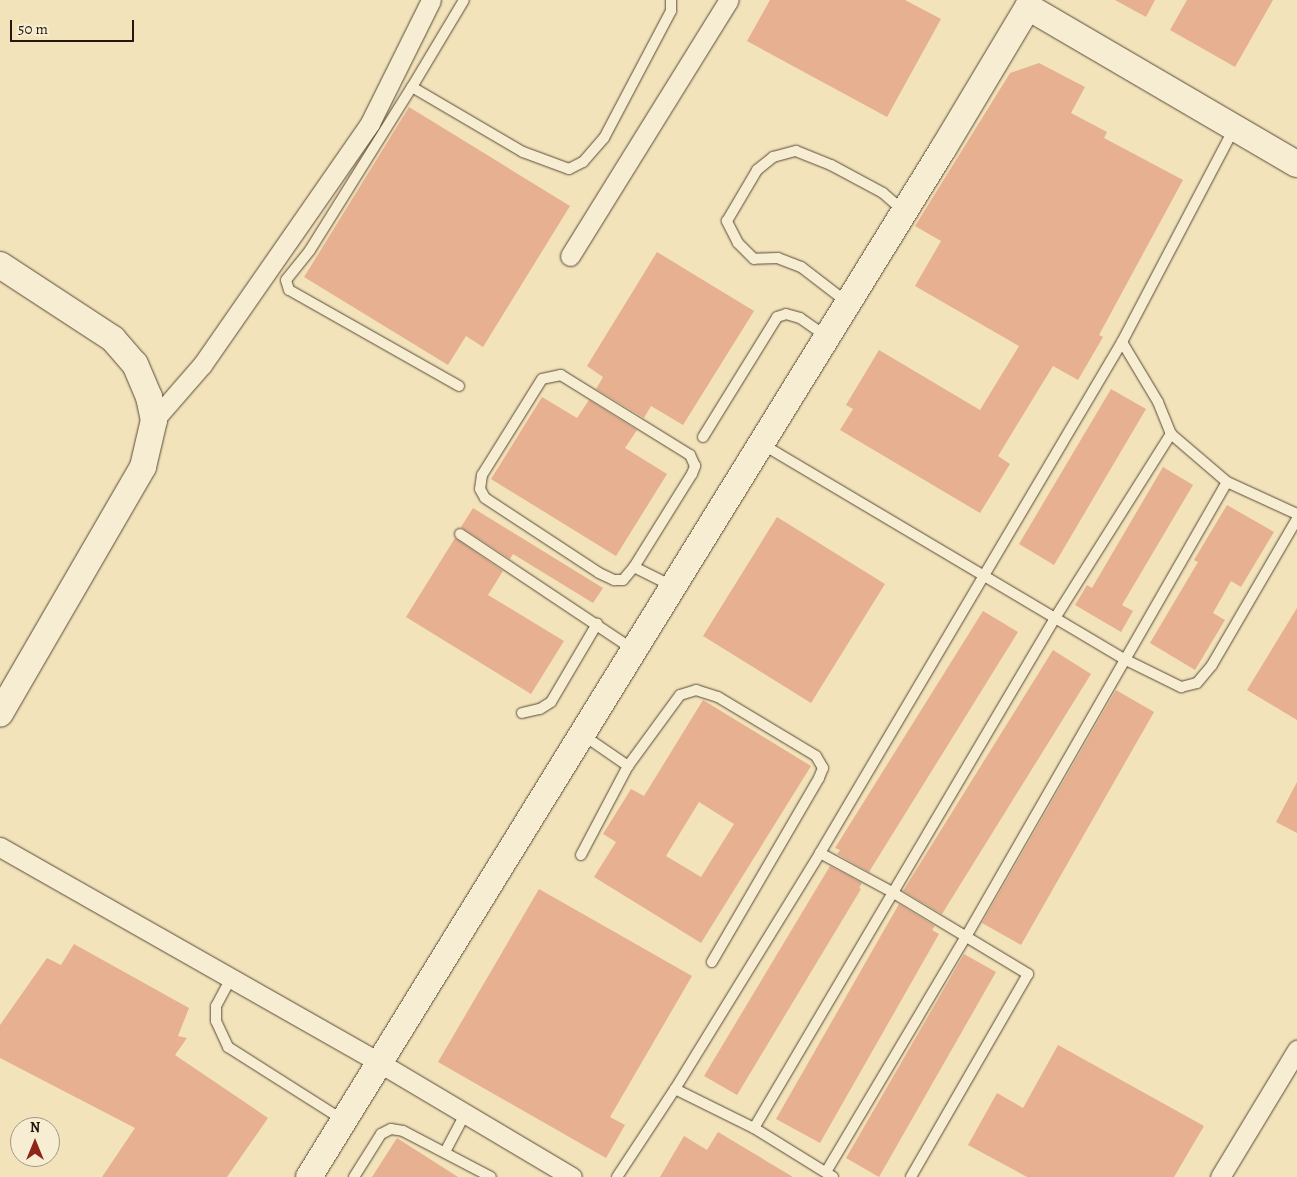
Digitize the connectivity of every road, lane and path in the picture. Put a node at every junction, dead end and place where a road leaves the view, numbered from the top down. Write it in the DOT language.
graph roads {
  1 [pos="430,0"];
  2 [pos="464,0"];
  3 [pos="671,0"];
  4 [pos="729,0"];
  5 [pos="1025,2"];
  6 [pos="412,87"];
  7 [pos="1235,128"];
  8 [pos="1297,164"];
  9 [pos="904,211"];
  10 [pos="570,256"];
  11 [pos="0,265"];
  12 [pos="268,272"];
  13 [pos="286,280"];
  14 [pos="848,303"];
  15 [pos="827,337"];
  16 [pos="1122,342"];
  17 [pos="459,386"];
  18 [pos="154,420"];
  19 [pos="1171,434"];
  20 [pos="703,437"];
  21 [pos="761,443"];
  22 [pos="1226,482"];
  23 [pos="1297,514"];
  24 [pos="1297,519"];
  25 [pos="460,534"];
  26 [pos="634,567"];
  27 [pos="983,576"];
  28 [pos="673,587"];
  29 [pos="1055,618"];
  30 [pos="597,624"];
  31 [pos="634,650"];
  32 [pos="1124,659"];
  33 [pos="522,713"];
  34 [pos="0,714"];
  35 [pos="582,735"];
  36 [pos="628,766"];
  37 [pos="0,847"];
  38 [pos="820,853"];
  39 [pos="581,855"];
  40 [pos="892,892"];
  41 [pos="967,935"];
  42 [pos="712,962"];
  43 [pos="231,978"];
  44 [pos="1297,1050"];
  45 [pos="380,1062"];
  46 [pos="675,1089"];
  47 [pos="465,1114"];
  48 [pos="344,1120"];
  49 [pos="754,1128"];
  50 [pos="445,1152"];
  51 [pos="830,1175"];
  52 [pos="309,1177"];
  53 [pos="354,1177"];
  54 [pos="491,1177"];
  55 [pos="572,1177"];
  56 [pos="617,1177"];
  57 [pos="911,1177"];
  58 [pos="1220,1177"];
  1 -- 12 [label="street"];
  2 -- 6 [label="lane"];
  3 -- 6 [label="lane"];
  4 -- 10 [label="street"];
  5 -- 7 [label="street"];
  5 -- 9 [label="street"];
  6 -- 13 [label="lane"];
  7 -- 8 [label="street"];
  7 -- 16 [label="lane"];
  9 -- 14 [label="street"];
  9 -- 14 [label="lane"];
  11 -- 18 [label="street"];
  12 -- 13 [label="lane"];
  12 -- 18 [label="street"];
  13 -- 17 [label="lane"];
  14 -- 15 [label="street"];
  15 -- 20 [label="lane"];
  15 -- 21 [label="street"];
  16 -- 19 [label="lane"];
  16 -- 27 [label="lane"];
  18 -- 34 [label="street"];
  19 -- 22 [label="lane"];
  19 -- 29 [label="lane"];
  21 -- 27 [label="lane"];
  21 -- 28 [label="street"];
  22 -- 23 [label="lane"];
  22 -- 32 [label="lane"];
  24 -- 32 [label="lane"];
  25 -- 30 [label="lane"];
  26 -- 26 [label="lane"];
  26 -- 28 [label="lane"];
  27 -- 29 [label="lane"];
  27 -- 38 [label="lane"];
  28 -- 31 [label="street"];
  29 -- 32 [label="lane"];
  29 -- 40 [label="lane"];
  30 -- 31 [label="lane"];
  30 -- 33 [label="lane"];
  31 -- 35 [label="street"];
  32 -- 41 [label="lane"];
  35 -- 36 [label="lane"];
  35 -- 45 [label="street"];
  36 -- 39 [label="lane"];
  36 -- 42 [label="lane"];
  37 -- 43 [label="street"];
  38 -- 40 [label="lane"];
  38 -- 46 [label="lane"];
  40 -- 41 [label="lane"];
  40 -- 49 [label="lane"];
  41 -- 51 [label="lane"];
  41 -- 57 [label="lane"];
  43 -- 45 [label="street"];
  43 -- 48 [label="lane"];
  44 -- 58 [label="street"];
  45 -- 47 [label="street"];
  45 -- 48 [label="street"];
  46 -- 49 [label="lane"];
  46 -- 56 [label="lane"];
  47 -- 50 [label="lane"];
  47 -- 55 [label="street"];
  48 -- 52 [label="street"];
  49 -- 51 [label="lane"];
  50 -- 53 [label="lane"];
  50 -- 54 [label="lane"];
}
